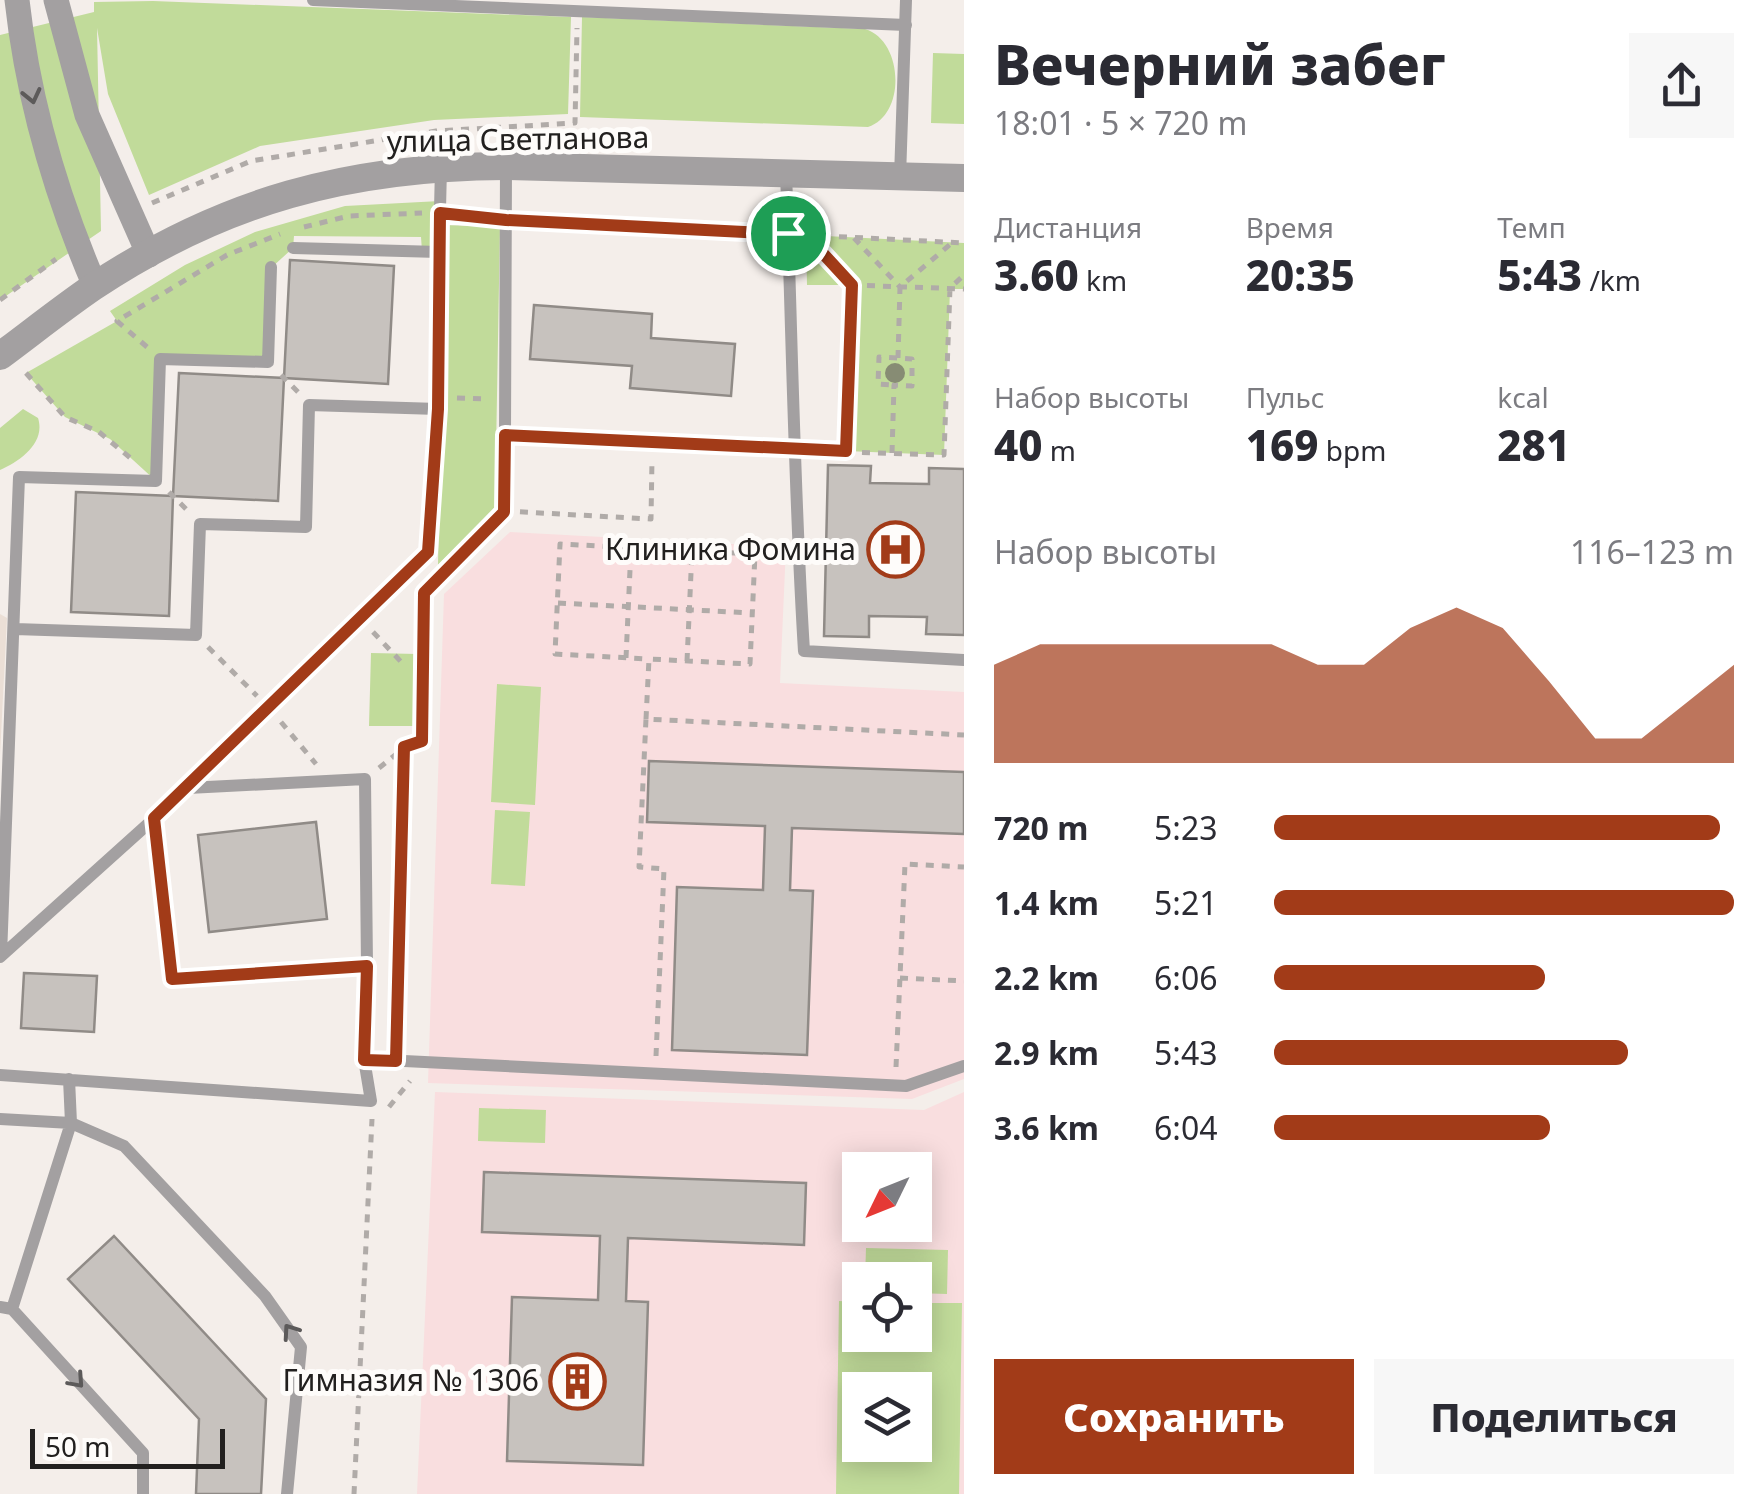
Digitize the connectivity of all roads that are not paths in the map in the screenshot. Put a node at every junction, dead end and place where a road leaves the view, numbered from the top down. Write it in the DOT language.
graph roads {
  1 [pos="26,0"];
  2 [pos="56,0"];
  3 [pos="313,0"];
  4 [pos="906,0"];
  5 [pos="17,1"];
  6 [pos="0,8"];
  7 [pos="906,25"];
  8 [pos="441,166"];
  9 [pos="506,166"];
  10 [pos="786,173"];
  11 [pos="900,176"];
  12 [pos="964,178"];
  13 [pos="294,248"];
  14 [pos="440,252"];
  15 [pos="148,255"];
  16 [pos="271,268"];
  17 [pos="95,286"];
  18 [pos="0,356"];
  19 [pos="438,409"];
  20 [pos="796,451"];
  21 [pos="15,629"];
  22 [pos="964,660"];
  23 [pos="188,788"];
  24 [pos="154,818"];
  25 [pos="0,957"];
  26 [pos="367,966"];
  27 [pos="364,1060"];
  28 [pos="964,1066"];
  29 [pos="0,1075"];
  30 [pos="69,1079"];
  31 [pos="0,1119"];
  32 [pos="71,1123"];
  33 [pos="6,1308"];
  34 [pos="143,1494"];
  35 [pos="287,1494"];
  1 -- 5 [label="lane"];
  2 -- 15 [label="street"];
  3 -- 7 [label="lane"];
  4 -- 7 [label="lane"];
  5 -- 6 [label="lane"];
  5 -- 17 [label="street, one-way"];
  7 -- 11 [label="lane"];
  8 -- 9 [label="street, улица Светланова"];
  8 -- 14 [label="lane"];
  8 -- 15 [label="street, улица Светланова"];
  9 -- 10 [label="street, улица Светланова"];
  9 -- 20 [label="lane"];
  10 -- 11 [label="street, улица Светланова"];
  10 -- 20 [label="lane"];
  11 -- 12 [label="street, улица Светланова"];
  13 -- 14 [label="lane"];
  14 -- 19 [label="lane"];
  15 -- 17 [label="street, улица Светланова"];
  16 -- 21 [label="lane"];
  17 -- 18 [label="street, улица Светланова"];
  19 -- 21 [label="lane"];
  19 -- 23 [label="lane"];
  20 -- 22 [label="lane"];
  21 -- 25 [label="lane"];
  23 -- 24 [label="lane"];
  23 -- 26 [label="lane"];
  24 -- 25 [label="lane"];
  24 -- 26 [label="lane"];
  26 -- 27 [label="lane"];
  27 -- 28 [label="lane"];
  27 -- 30 [label="lane"];
  29 -- 30 [label="lane"];
  30 -- 32 [label="lane"];
  31 -- 32 [label="lane"];
  32 -- 33 [label="lane"];
  35 -- 32 [label="lane, one-way"];
  33 -- 34 [label="lane, one-way"];
}
